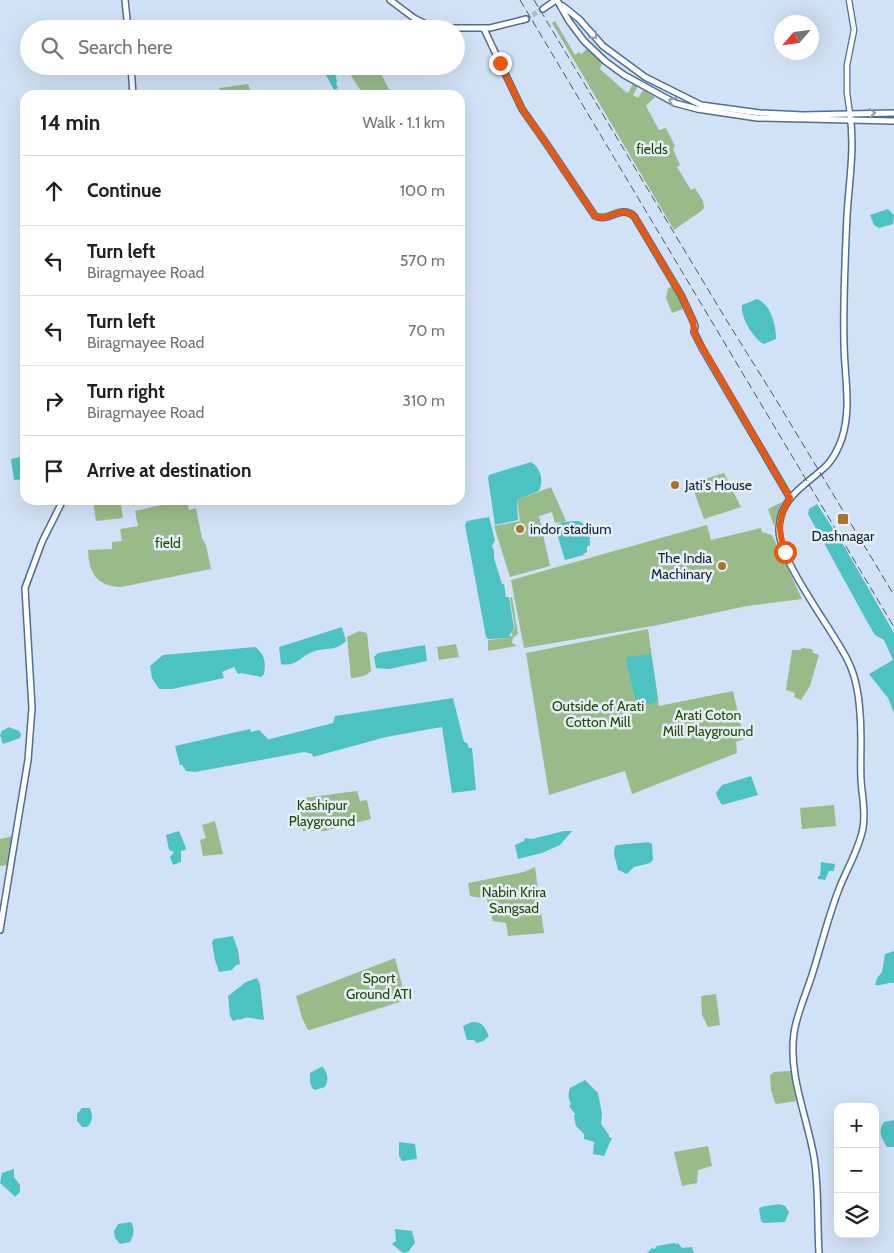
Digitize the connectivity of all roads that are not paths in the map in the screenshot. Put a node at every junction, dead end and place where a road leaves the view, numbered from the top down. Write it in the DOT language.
graph roads {
  1 [pos="126,0"];
  2 [pos="390,0"];
  3 [pos="849,0"];
  4 [pos="557,1"];
  5 [pos="543,9"];
  6 [pos="526,19"];
  7 [pos="127,20"];
  8 [pos="418,20"];
  9 [pos="465,29"];
  10 [pos="484,29"];
  11 [pos="132,75"];
  12 [pos="133,90"];
  13 [pos="894,113"];
  14 [pos="850,117"];
  15 [pos="894,121"];
  16 [pos="790,498"];
  17 [pos="61,505"];
  18 [pos="0,930"];
  19 [pos="819,1253"];
  1 -- 7 [label="main road"];
  2 -- 8 [label="main road"];
  3 -- 14 [label="main road"];
  4 -- 5 [label="main road"];
  4 -- 14 [label="main road, one-way"];
  14 -- 4 [label="main road, one-way"];
  6 -- 10 [label="main road"];
  9 -- 10 [label="main road"];
  10 -- 16 [label="main road"];
  11 -- 12 [label="main road"];
  14 -- 13 [label="main road, one-way"];
  14 -- 15 [label="main road"];
  14 -- 16 [label="main road"];
  16 -- 19 [label="main road"];
  17 -- 18 [label="main road"];
}
